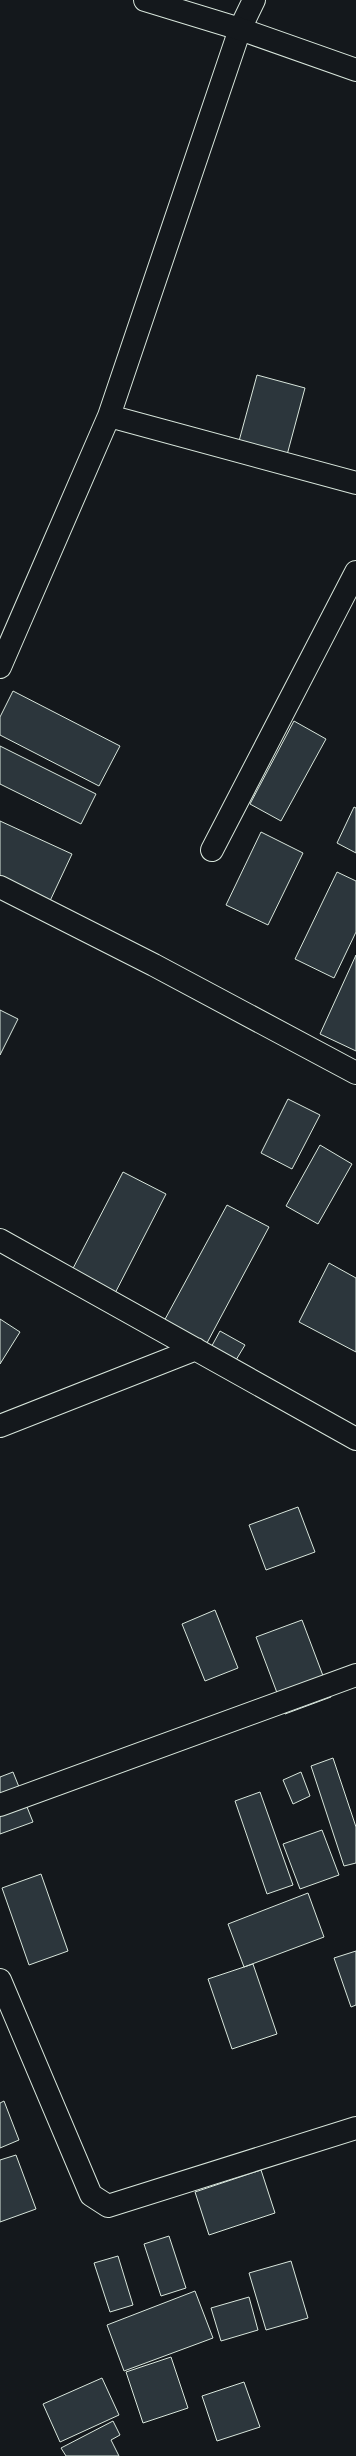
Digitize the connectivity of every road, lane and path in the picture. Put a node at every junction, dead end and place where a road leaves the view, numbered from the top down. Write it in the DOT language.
graph roads {
  1 [pos="145,0"];
  2 [pos="254,0"];
  3 [pos="240,29"];
  4 [pos="356,70"];
  5 [pos="109,416"];
  6 [pos="356,483"];
  7 [pos="356,572"];
  8 [pos="0,667"];
  9 [pos="212,850"];
  10 [pos="0,887"];
  11 [pos="356,1073"];
  12 [pos="0,1240"];
  13 [pos="196,1349"];
  14 [pos="0,1426"];
  15 [pos="356,1440"];
  16 [pos="356,1675"];
  17 [pos="0,1805"];
  18 [pos="0,1980"];
  19 [pos="356,2128"];
  1 -- 3 [label="street"];
  2 -- 3 [label="street"];
  3 -- 4 [label="street"];
  3 -- 5 [label="street"];
  5 -- 6 [label="street"];
  5 -- 8 [label="street"];
  7 -- 9 [label="street"];
  10 -- 11 [label="street"];
  12 -- 13 [label="street"];
  13 -- 14 [label="street"];
  13 -- 15 [label="street"];
  16 -- 17 [label="street"];
  18 -- 19 [label="street"];
}
